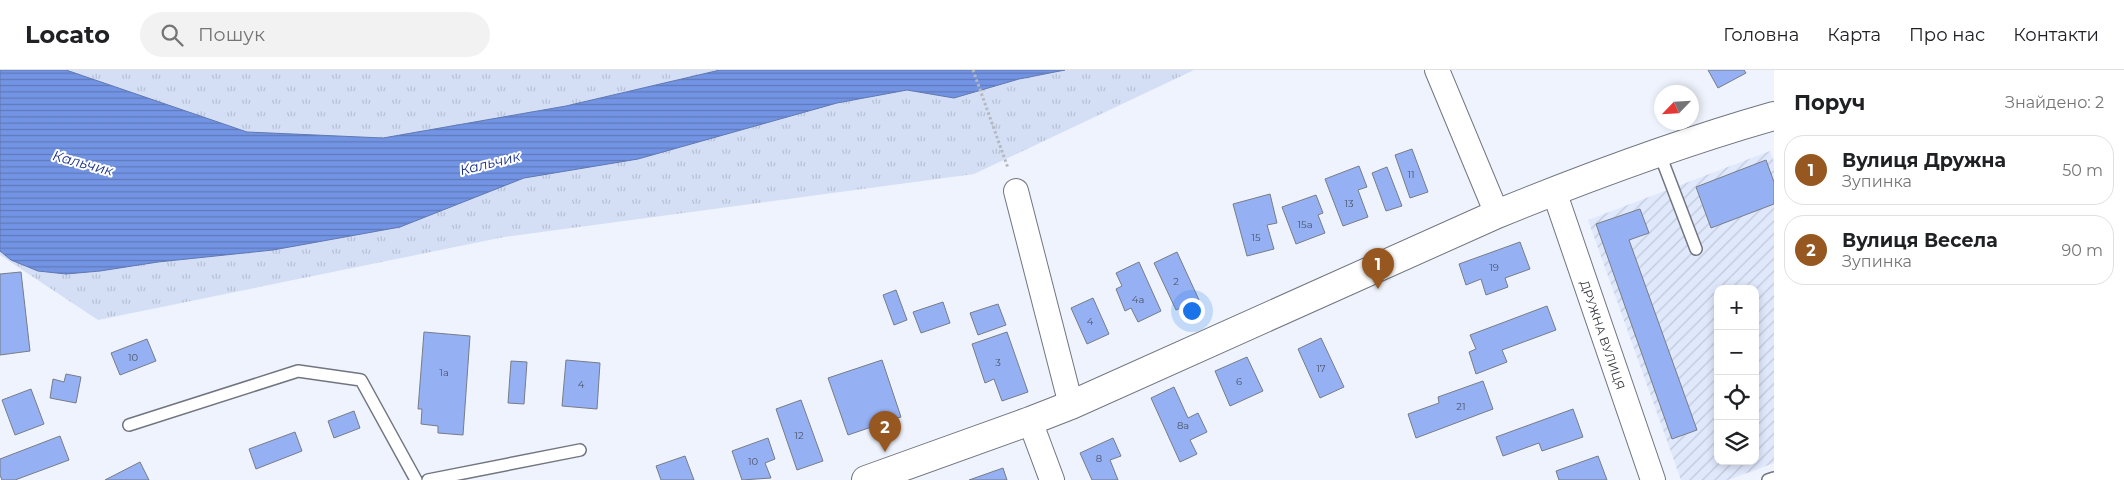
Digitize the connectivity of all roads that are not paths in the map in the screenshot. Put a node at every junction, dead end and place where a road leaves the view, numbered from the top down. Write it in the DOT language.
graph roads {
  1 [pos="1437,70"];
  2 [pos="1774,116"];
  3 [pos="1659,152"];
  4 [pos="1016,191"];
  5 [pos="1554,191"];
  6 [pos="1497,214"];
  7 [pos="1696,249"];
  8 [pos="1071,404"];
  9 [pos="1030,421"];
  10 [pos="129,425"];
  11 [pos="580,450"];
  12 [pos="1774,478"];
  13 [pos="416,480"];
  14 [pos="428,480"];
  15 [pos="866,480"];
  16 [pos="1052,480"];
  17 [pos="1653,480"];
  18 [pos="1768,480"];
  1 -- 6 [label="street"];
  2 -- 3 [label="street"];
  3 -- 5 [label="street"];
  3 -- 7 [label="lane"];
  4 -- 8 [label="street"];
  5 -- 6 [label="street"];
  5 -- 17 [label="street, ДРУЖНА ВУЛИЦЯ"];
  6 -- 8 [label="street"];
  8 -- 9 [label="street"];
  9 -- 15 [label="street"];
  9 -- 16 [label="street"];
  10 -- 13 [label="lane"];
  11 -- 14 [label="lane"];
  12 -- 18 [label="lane"];
}
